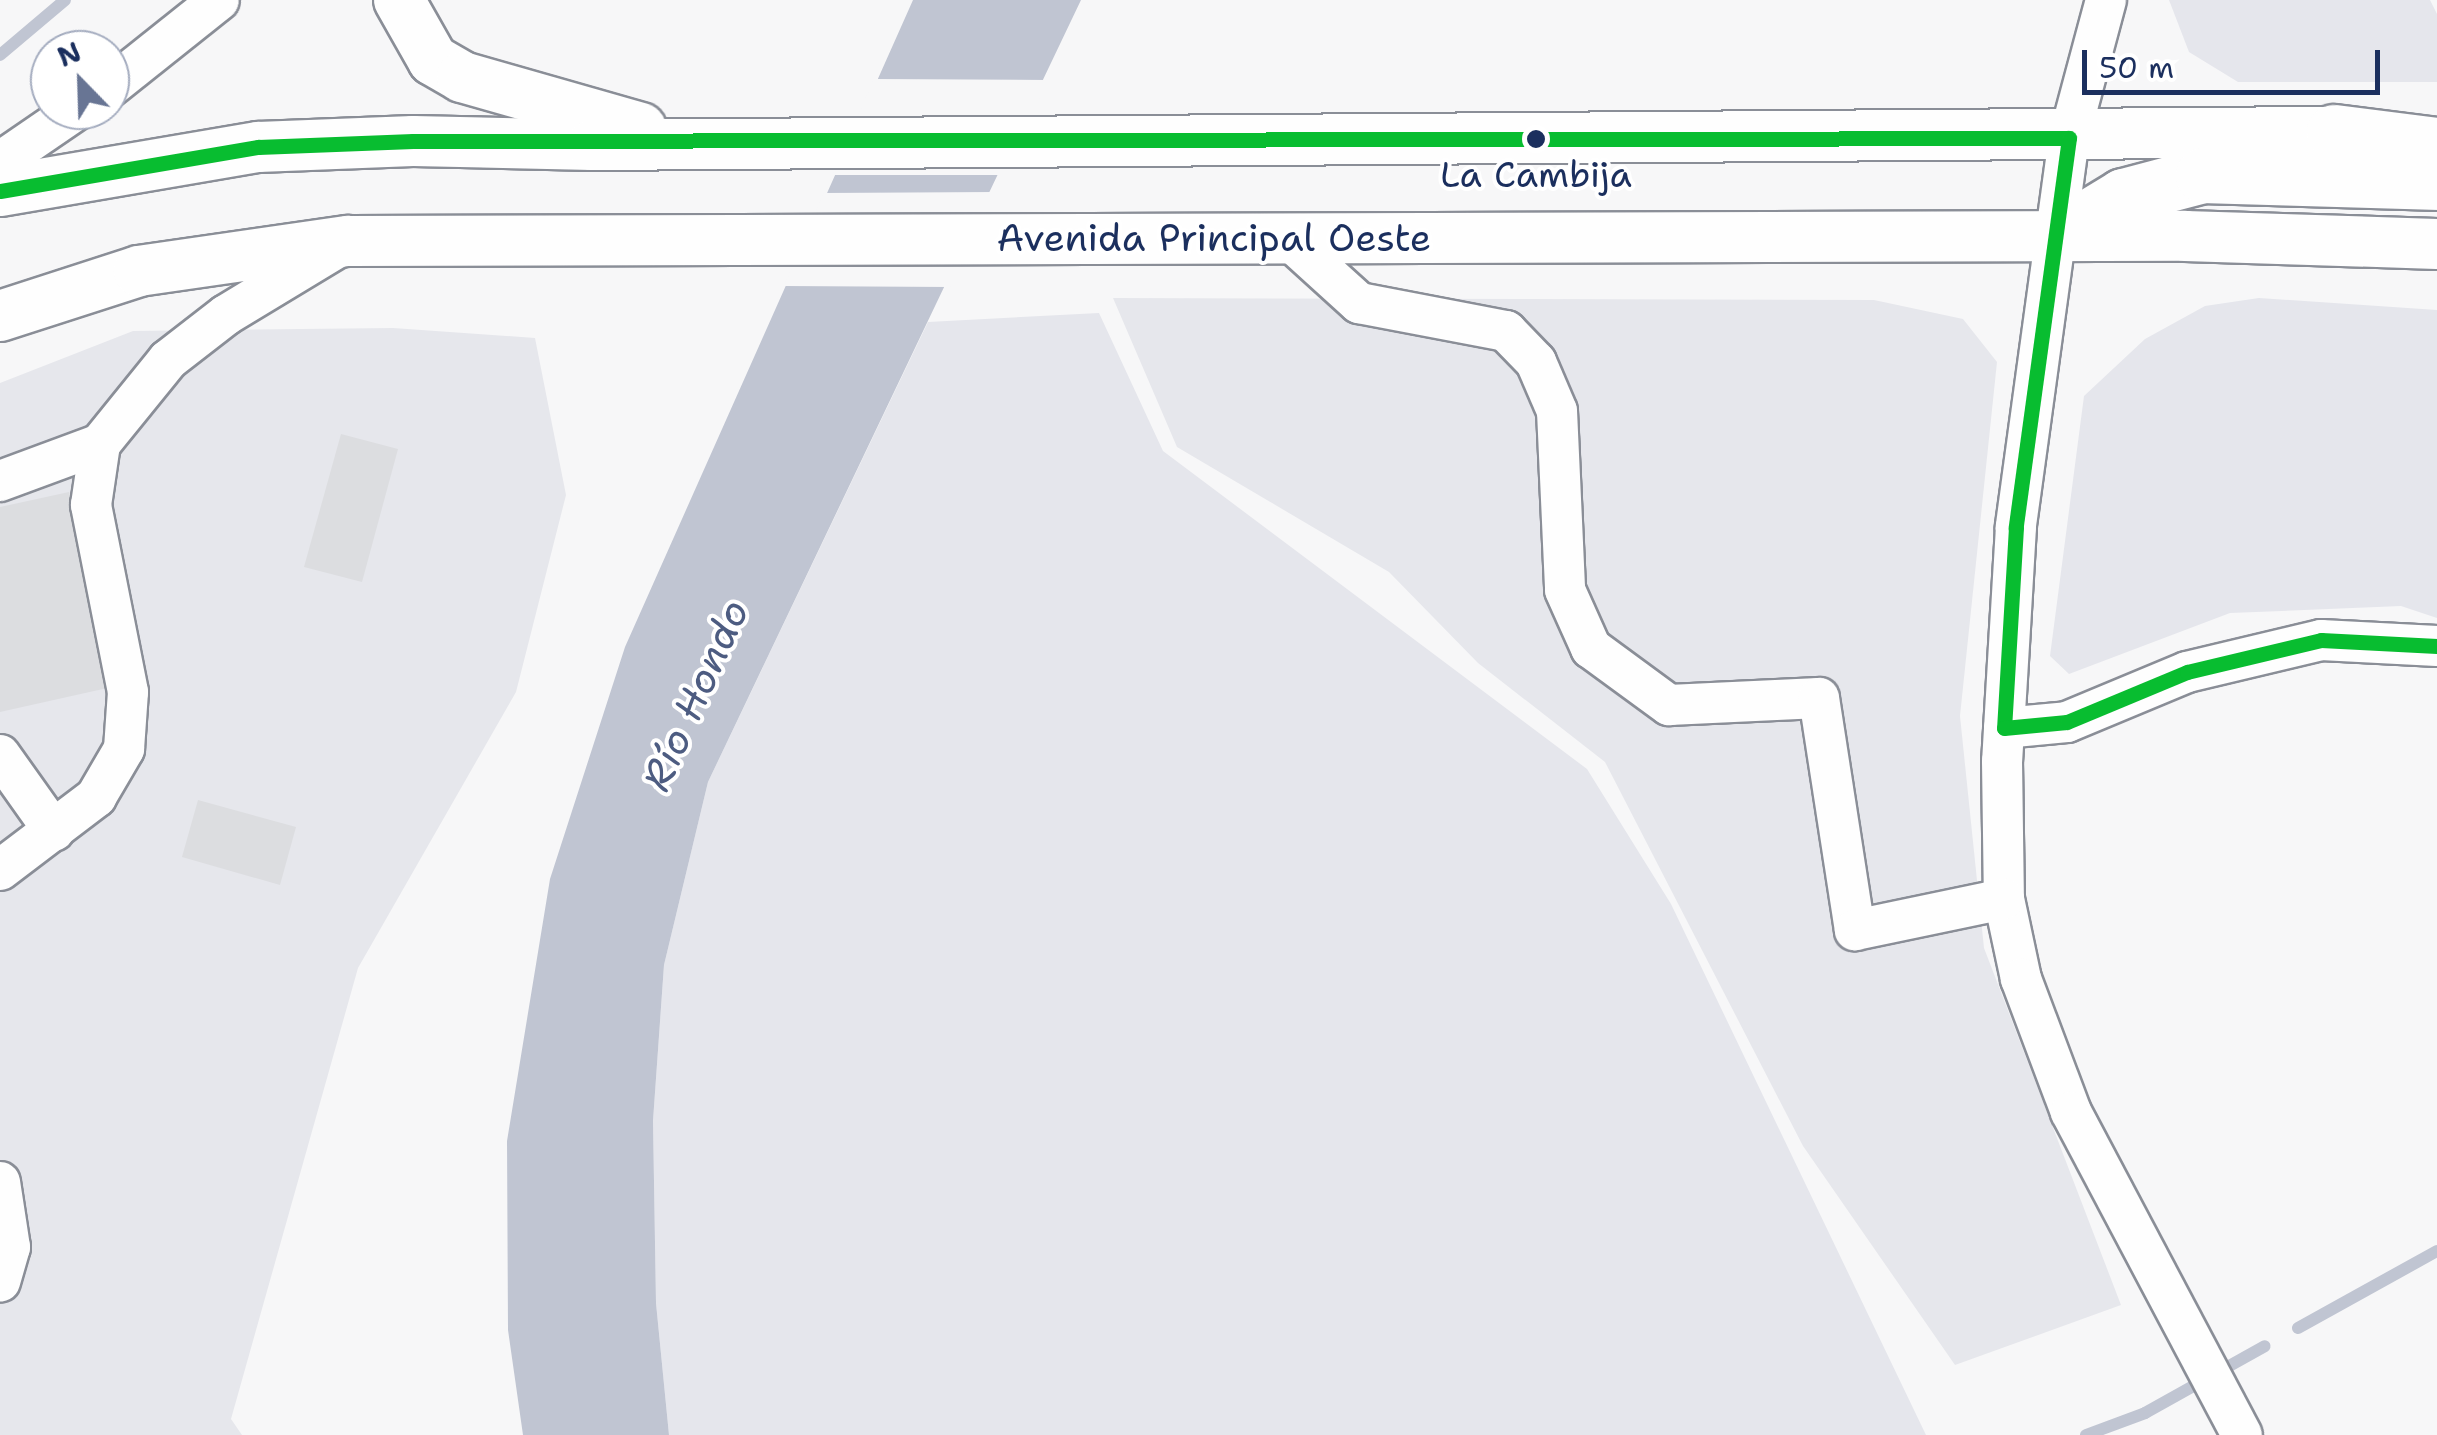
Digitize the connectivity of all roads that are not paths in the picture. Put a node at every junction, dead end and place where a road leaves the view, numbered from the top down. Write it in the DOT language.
graph roads {
  1 [pos="219,0"];
  2 [pos="399,0"];
  3 [pos="2106,0"];
  4 [pos="130,71"];
  5 [pos="47,130"];
  6 [pos="2437,130"];
  7 [pos="2334,132"];
  8 [pos="2069,138"];
  9 [pos="704,144"];
  10 [pos="2437,146"];
  11 [pos="0,162"];
  12 [pos="2437,182"];
  13 [pos="0,191"];
  14 [pos="1285,236"];
  15 [pos="2054,238"];
  16 [pos="348,241"];
  17 [pos="2437,244"];
  18 [pos="0,316"];
  19 [pos="100,444"];
  20 [pos="0,481"];
  21 [pos="2437,646"];
  22 [pos="2004,728"];
  23 [pos="0,755"];
  24 [pos="54,830"];
  25 [pos="0,870"];
  26 [pos="2004,899"];
  27 [pos="0,1182"];
  28 [pos="0,1282"];
  29 [pos="2242,1435"];
  1 -- 4 [label="street"];
  2 -- 9 [label="main road"];
  3 -- 8 [label="street"];
  5 -- 11 [label="street"];
  6 -- 7 [label="highway"];
  7 -- 8 [label="main road"];
  7 -- 10 [label="highway"];
  8 -- 9 [label="main road"];
  8 -- 15 [label="street"];
  9 -- 13 [label="main road"];
  12 -- 15 [label="highway"];
  14 -- 15 [label="main road, Avenida Principal Oeste"];
  14 -- 16 [label="main road, Avenida Principal Oeste"];
  14 -- 26 [label="street"];
  15 -- 17 [label="main road, Avenida Principal Oeste"];
  15 -- 22 [label="street"];
  16 -- 18 [label="main road, Avenida Principal Oeste"];
  16 -- 19 [label="street"];
  19 -- 20 [label="street"];
  19 -- 24 [label="street"];
  21 -- 22 [label="street"];
  22 -- 26 [label="street"];
  23 -- 24 [label="street"];
  24 -- 25 [label="street"];
  26 -- 29 [label="street"];
  27 -- 28 [label="street"];
}
